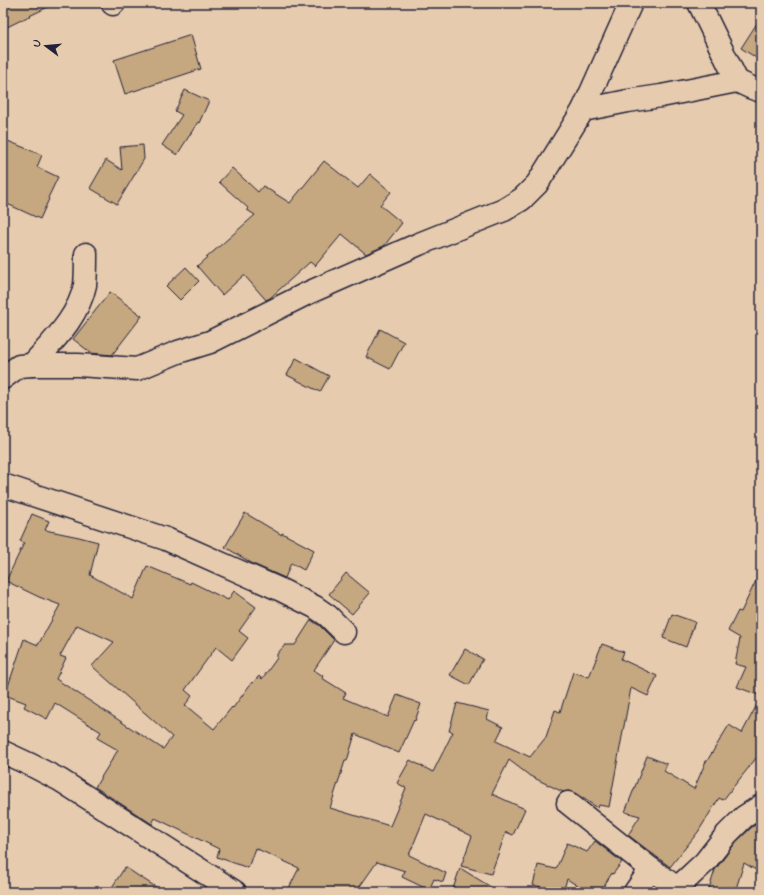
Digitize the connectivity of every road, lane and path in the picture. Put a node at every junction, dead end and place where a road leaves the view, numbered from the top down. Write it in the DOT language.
graph roads {
  1 [pos="631,3"];
  2 [pos="699,3"];
  3 [pos="737,81"];
  4 [pos="761,91"];
  5 [pos="583,110"];
  6 [pos="86,254"];
  7 [pos="32,365"];
  8 [pos="3,378"];
  9 [pos="3,486"];
  10 [pos="344,632"];
  11 [pos="3,752"];
  12 [pos="568,803"];
  13 [pos="761,806"];
  14 [pos="651,869"];
  15 [pos="676,890"];
  16 [pos="235,892"];
  17 [pos="635,892"];
  1 -- 5 [label="street"];
  2 -- 3 [label="street"];
  3 -- 4 [label="street"];
  3 -- 5 [label="street"];
  5 -- 7 [label="street"];
  6 -- 7 [label="street"];
  7 -- 8 [label="street"];
  9 -- 10 [label="street"];
  11 -- 16 [label="street"];
  12 -- 14 [label="street"];
  13 -- 15 [label="street"];
  14 -- 15 [label="street"];
  14 -- 17 [label="street"];
}
